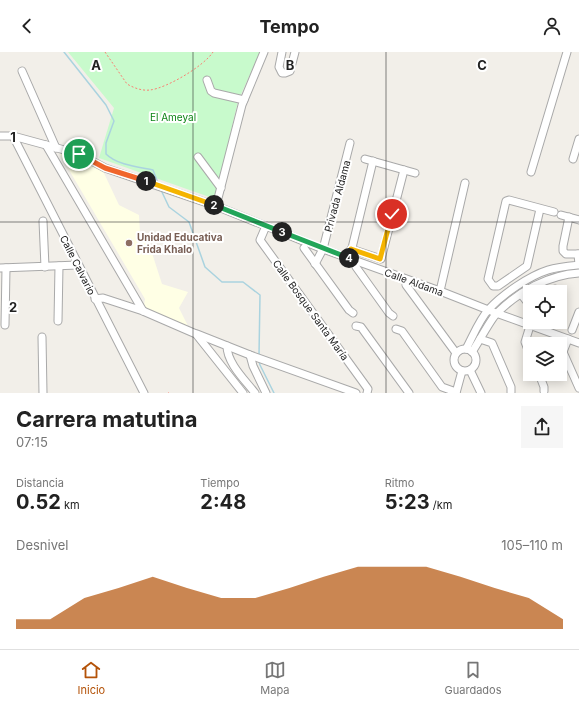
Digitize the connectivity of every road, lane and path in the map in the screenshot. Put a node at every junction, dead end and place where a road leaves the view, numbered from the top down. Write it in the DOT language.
graph roads {
  1 [pos="105,52"];
  2 [pos="213,52"];
  3 [pos="264,52"];
  4 [pos="282,52"];
  5 [pos="295,52"];
  6 [pos="568,52"];
  7 [pos="22,71"];
  8 [pos="207,80"];
  9 [pos="244,100"];
  10 [pos="0,136"];
  11 [pos="13,136"];
  12 [pos="579,139"];
  13 [pos="350,143"];
  14 [pos="46,145"];
  15 [pos="56,148"];
  16 [pos="198,157"];
  17 [pos="365,159"];
  18 [pos="573,159"];
  19 [pos="373,161"];
  20 [pos="404,170"];
  21 [pos="531,172"];
  22 [pos="415,173"];
  23 [pos="465,184"];
  24 [pos="221,188"];
  25 [pos="216,206"];
  26 [pos="540,209"];
  27 [pos="569,218"];
  28 [pos="579,220"];
  29 [pos="43,222"];
  30 [pos="266,226"];
  31 [pos="304,248"];
  32 [pos="323,249"];
  33 [pos="350,254"];
  34 [pos="579,254"];
  35 [pos="315,264"];
  36 [pos="78,265"];
  37 [pos="369,265"];
  38 [pos="579,265"];
  39 [pos="45,266"];
  40 [pos="59,266"];
  41 [pos="356,267"];
  42 [pos="3,268"];
  43 [pos="539,273"];
  44 [pos="579,273"];
  45 [pos="516,274"];
  46 [pos="363,278"];
  47 [pos="543,281"];
  48 [pos="522,283"];
  49 [pos="406,285"];
  50 [pos="441,289"];
  51 [pos="521,294"];
  52 [pos="523,297"];
  53 [pos="95,299"];
  54 [pos="489,309"];
  55 [pos="143,312"];
  56 [pos="579,312"];
  57 [pos="353,313"];
  58 [pos="496,313"];
  59 [pos="393,316"];
  60 [pos="58,321"];
  61 [pos="5,324"];
  62 [pos="523,325"];
  63 [pos="356,326"];
  64 [pos="396,329"];
  65 [pos="533,329"];
  66 [pos="572,330"];
  67 [pos="196,334"];
  68 [pos="42,337"];
  69 [pos="554,337"];
  70 [pos="483,340"];
  71 [pos="567,342"];
  72 [pos="579,344"];
  73 [pos="227,346"];
  74 [pos="469,350"];
  75 [pos="455,352"];
  76 [pos="256,357"];
  77 [pos="567,361"];
  78 [pos="468,372"];
  79 [pos="541,381"];
  80 [pos="579,388"];
  81 [pos="544,391"];
  82 [pos="408,392"];
  83 [pos="456,392"];
  84 [pos="511,392"];
  85 [pos="43,393"];
  86 [pos="144,393"];
  87 [pos="243,393"];
  88 [pos="255,393"];
  89 [pos="266,393"];
  90 [pos="356,393"];
  91 [pos="367,393"];
  92 [pos="481,393"];
  1 -- 2 [label="path"];
  3 -- 9 [label="street"];
  4 -- 5 [label="street"];
  6 -- 21 [label="street"];
  7 -- 15 [label="street"];
  8 -- 9 [label="street"];
  9 -- 24 [label="street"];
  10 -- 11 [label="street, Calle Aldama"];
  11 -- 14 [label="street, Calle Aldama"];
  11 -- 36 [label="street, Calle Calvario"];
  12 -- 18 [label="street"];
  13 -- 32 [label="street, Privada Aldama"];
  14 -- 15 [label="street, Calle Aldama"];
  14 -- 55 [label="street"];
  15 -- 25 [label="street, Calle Aldama"];
  16 -- 24 [label="street"];
  17 -- 19 [label="street"];
  19 -- 20 [label="street"];
  19 -- 33 [label="street"];
  20 -- 22 [label="street"];
  20 -- 33 [label="street"];
  23 -- 50 [label="street"];
  24 -- 25 [label="street"];
  25 -- 30 [label="street, Calle Aldama"];
  26 -- 27 [label="street"];
  26 -- 45 [label="street"];
  26 -- 45 [label="street"];
  27 -- 28 [label="street"];
  27 -- 34 [label="street"];
  29 -- 39 [label="street"];
  30 -- 32 [label="street, Calle Aldama"];
  30 -- 91 [label="street, Calle Bosque Santa María"];
  31 -- 35 [label="street"];
  32 -- 33 [label="street, Calle Aldama"];
  32 -- 35 [label="street, Privada Aldama"];
  33 -- 37 [label="street, Calle Aldama"];
  34 -- 38 [label="street"];
  35 -- 57 [label="street"];
  36 -- 40 [label="street"];
  36 -- 53 [label="street, Calle Calvario"];
  37 -- 46 [label="street"];
  37 -- 50 [label="street, Calle Aldama"];
  38 -- 43 [label="street"];
  39 -- 40 [label="street"];
  39 -- 42 [label="street"];
  40 -- 60 [label="street"];
  41 -- 46 [label="street"];
  42 -- 61 [label="street"];
  43 -- 47 [label="street"];
  43 -- 48 [label="street"];
  44 -- 47 [label="street"];
  45 -- 48 [label="street"];
  46 -- 59 [label="street"];
  47 -- 51 [label="street"];
  48 -- 54 [label="street"];
  49 -- 75 [label="street"];
  50 -- 54 [label="street, Calle Aldama"];
  51 -- 52 [label="street"];
  51 -- 58 [label="street"];
  53 -- 55 [label="street"];
  53 -- 86 [label="street, Calle Calvario"];
  54 -- 58 [label="street, Calle Aldama"];
  54 -- 74 [label="street"];
  55 -- 67 [label="street"];
  56 -- 66 [label="street"];
  58 -- 62 [label="street, Calle Aldama"];
  58 -- 70 [label="street"];
  63 -- 82 [label="street"];
  64 -- 83 [label="street"];
  65 -- 69 [label="street, Calle Aldama"];
  67 -- 73 [label="street"];
  67 -- 87 [label="street"];
  68 -- 85 [label="street"];
  70 -- 74 [label="street"];
  70 -- 84 [label="street"];
  71 -- 72 [label="street, Calle Aldama"];
  73 -- 76 [label="street"];
  73 -- 88 [label="street"];
  74 -- 75 [label="street"];
  74 -- 78 [label="street"];
  75 -- 78 [label="street"];
  76 -- 89 [label="street"];
  76 -- 90 [label="street"];
  77 -- 80 [label="street"];
  78 -- 83 [label="street"];
  78 -- 92 [label="street"];
  79 -- 81 [label="street"];
}
